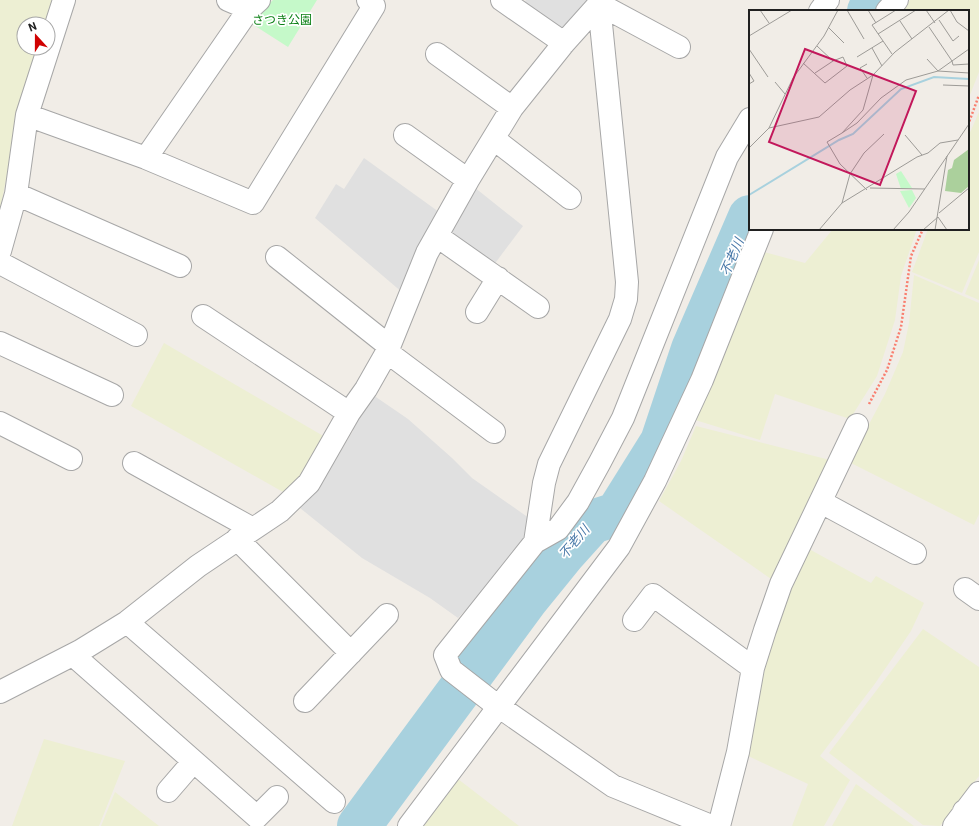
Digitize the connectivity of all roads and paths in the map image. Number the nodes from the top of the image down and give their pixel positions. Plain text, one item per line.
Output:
1 (64, 0) edge
2 (228, 0) edge
3 (368, 0) edge
4 (502, 0) edge
5 (828, 0) edge
6 (898, 0) edge
7 (600, 2) edge
8 (254, 4) edge
9 (821, 10) edge
10 (888, 10) edge
11 (564, 42) junction
12 (679, 47) dead end
13 (436, 54) dead end
14 (979, 95) edge
15 (512, 108) junction
16 (28, 115) junction
17 (749, 121) edge
18 (969, 121) edge
19 (405, 135) dead end
20 (494, 139) junction
21 (146, 158) junction
22 (468, 180) junction
23 (16, 194) junction
24 (570, 198) dead end
25 (762, 230) edge
26 (923, 230) edge
27 (437, 236) junction
28 (0, 251) edge
29 (278, 257) dead end
30 (0, 264) edge
31 (180, 266) dead end
32 (498, 278) junction
33 (538, 307) dead end
34 (477, 312) dead end
35 (203, 316) dead end
36 (136, 335) dead end
37 (0, 343) edge
38 (388, 349) junction
39 (112, 395) dead end
40 (349, 413) junction
41 (0, 423) edge
42 (857, 425) joint
43 (494, 432) dead end
44 (71, 459) dead end
45 (134, 463) dead end
46 (821, 502) junction
47 (245, 534) junction
48 (535, 542) junction
49 (915, 553) dead end
50 (387, 615) dead end
51 (634, 620) dead end
52 (127, 622) junction
53 (351, 653) junction
54 (73, 655) junction
55 (753, 668) junction
56 (0, 692) edge
57 (306, 700) dead end
58 (495, 704) junction
59 (194, 762) junction
60 (168, 791) dead end
61 (979, 792) edge
62 (277, 797) dead end
63 (334, 802) dead end
64 (966, 820) edge
65 (409, 826) edge
66 (711, 826) edge
67 (719, 826) edge

1 - 16 street
2 - 8 street
3 - 21 street
4 - 11 street
5 - 9 street
6 - 10 street
7 - 11 street
7 - 12 street
7 - 48 street
8 - 21 street
11 - 15 street
13 - 15 street
14 - 18 path
15 - 20 street
16 - 21 street
16 - 23 street
17 - 48 street
19 - 22 street
20 - 22 street
20 - 24 street
22 - 27 street
23 - 28 street
23 - 31 street
25 - 58 street
26 - 42 path
27 - 32 street
27 - 38 street
29 - 38 street
30 - 36 street
32 - 33 street
32 - 34 street
35 - 40 street
37 - 39 street
38 - 40 street
38 - 43 street
40 - 47 street
41 - 44 street
42 - 46 street
45 - 47 street
46 - 49 street
46 - 55 street
47 - 52 street
47 - 53 street
48 - 58 street
50 - 53 street
51 - 55 street
52 - 54 street
52 - 63 street
53 - 57 street
54 - 56 street
54 - 59 street
55 - 67 street
58 - 65 street
58 - 66 street
59 - 60 street
59 - 62 street
61 - 64 street

